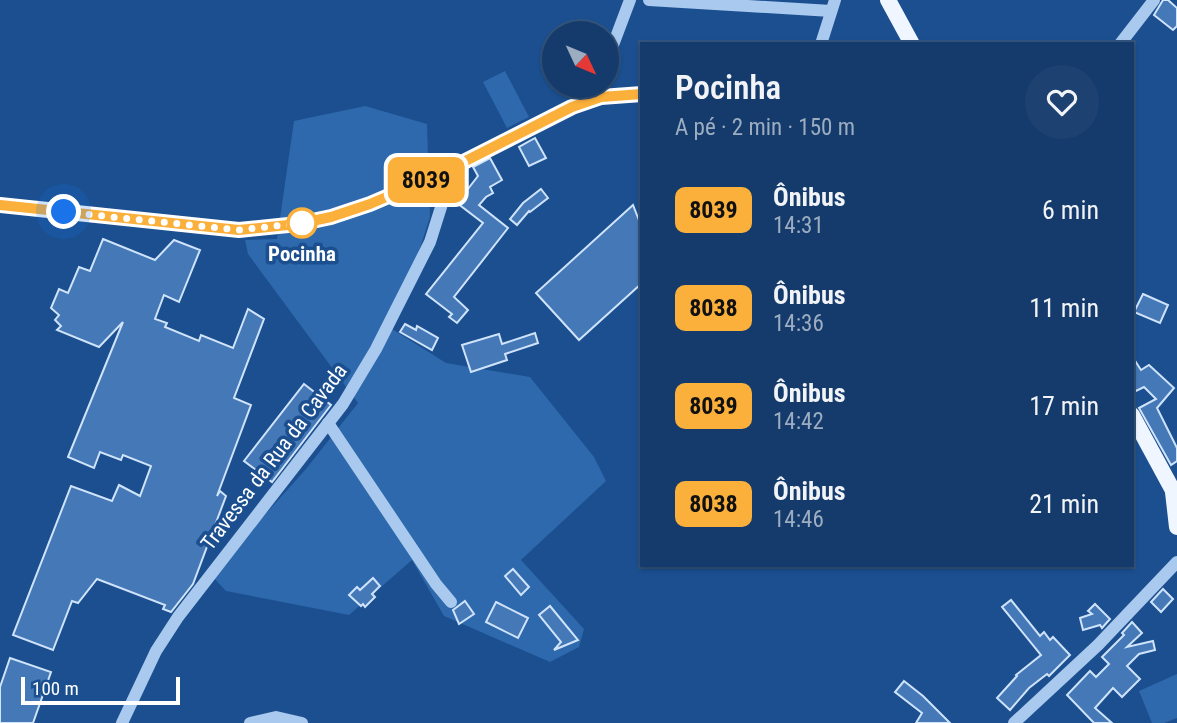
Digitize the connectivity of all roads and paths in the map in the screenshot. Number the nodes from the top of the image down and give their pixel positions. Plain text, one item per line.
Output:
1 (630, 0) edge
2 (649, 0) edge
3 (888, 0) edge
4 (1154, 0) edge
5 (833, 5) edge
6 (620, 27) edge
7 (822, 42) edge
8 (911, 42) edge
9 (1122, 42) edge
10 (620, 93) edge
11 (640, 94) edge
12 (589, 98) edge
13 (454, 166) junction
14 (0, 205) edge
15 (1134, 419) edge
16 (328, 423) junction
17 (1175, 495) edge
18 (1177, 519) edge
19 (1177, 562) edge
20 (451, 601) dead end
21 (121, 723) edge
22 (250, 723) edge
23 (302, 723) edge
24 (1014, 723) edge

1 - 6 street
2 - 5 street
3 - 8 main road
4 - 9 street
5 - 7 street
10 - 11 street
12 - 13 street
13 - 14 street
13 - 16 street, Travessa da Rua da Cavada
15 - 17 main road
16 - 20 street
16 - 21 street, Travessa da Rua da Cavada
17 - 18 main road
19 - 24 street
22 - 23 street

